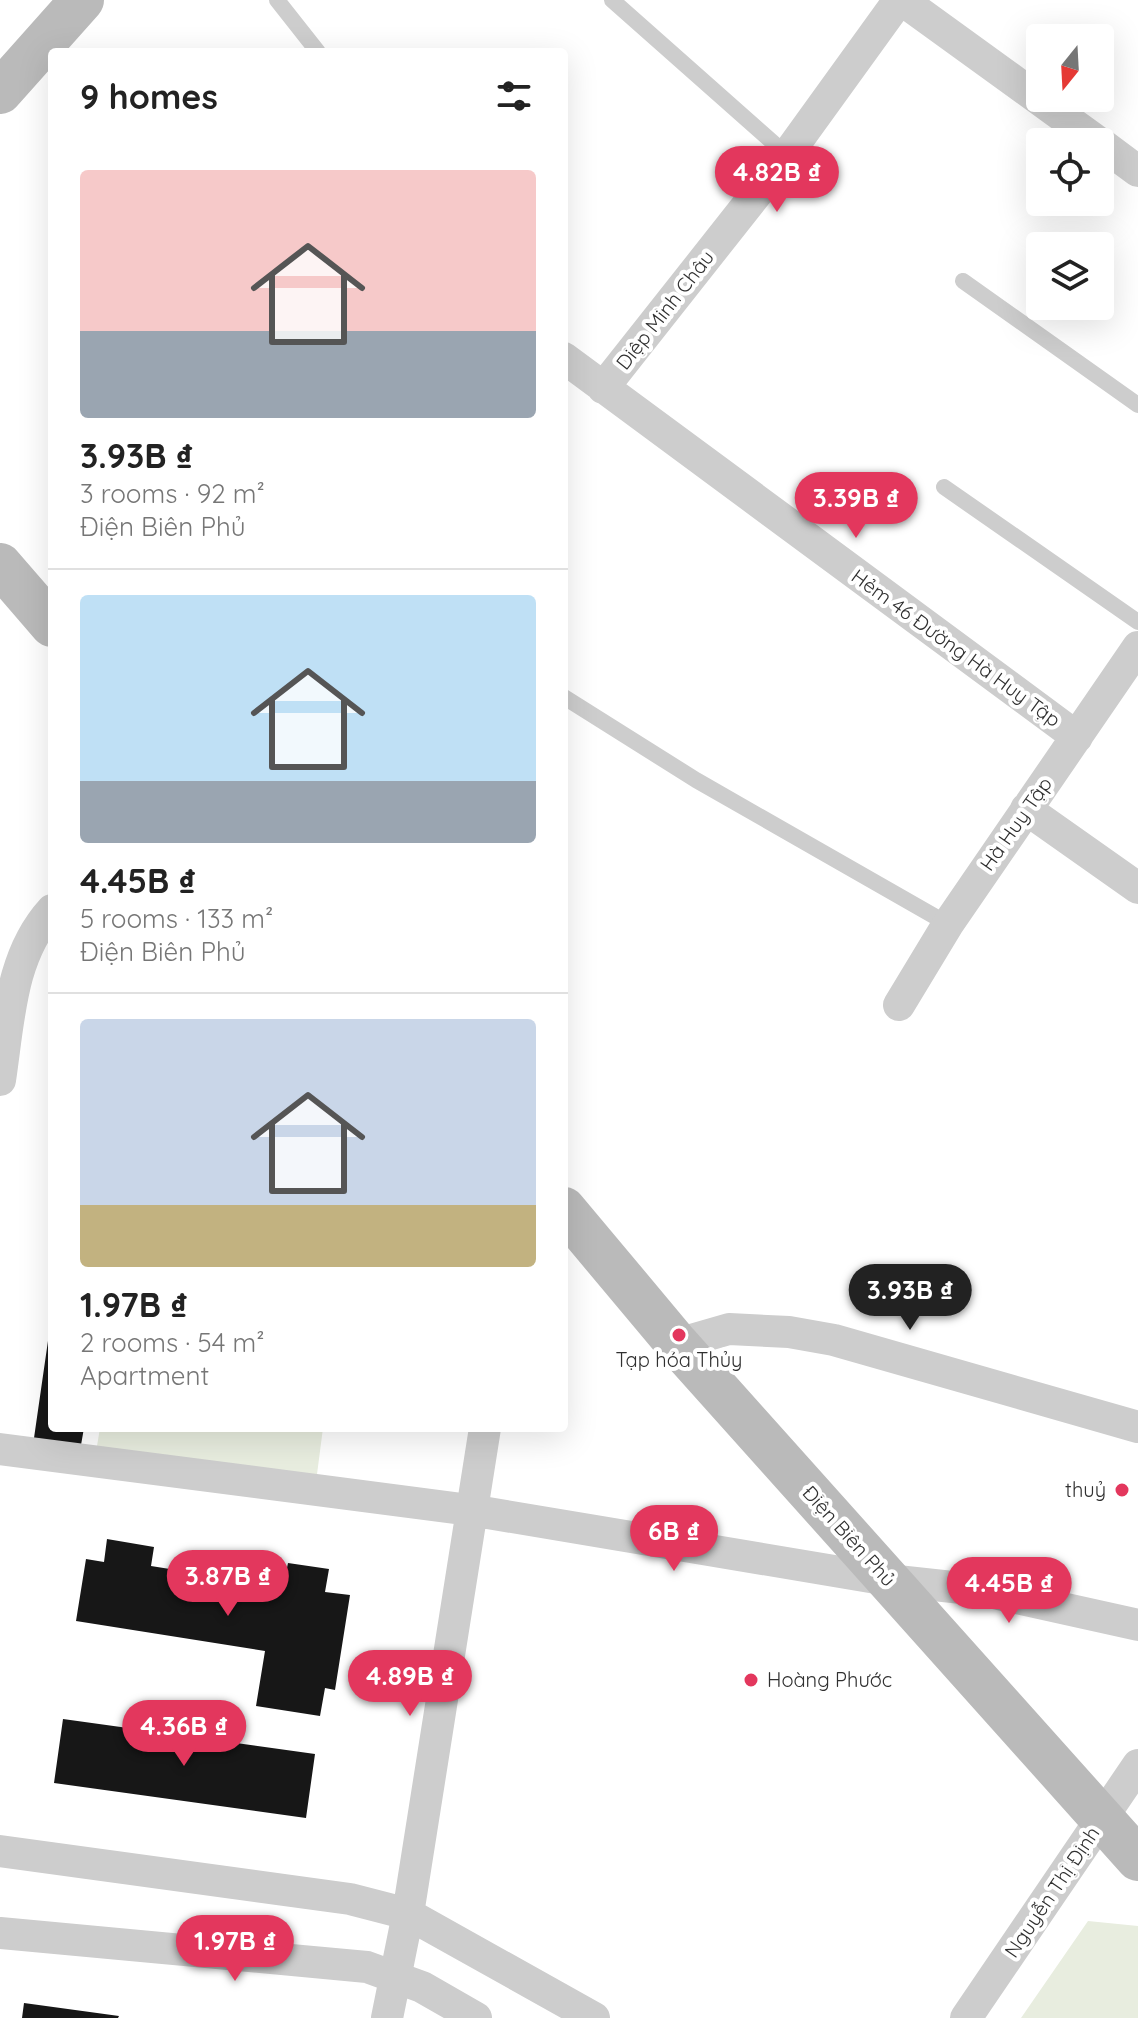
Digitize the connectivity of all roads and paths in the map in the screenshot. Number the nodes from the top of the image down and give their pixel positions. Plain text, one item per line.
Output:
1 (82, 0) edge
2 (277, 0) edge
3 (612, 0) edge
4 (901, 0) edge
5 (315, 48) edge
6 (7, 73) edge
7 (1078, 128) edge
8 (1114, 154) edge
9 (787, 155) junction
10 (1138, 171) edge
11 (963, 281) dead end
12 (568, 361) edge
13 (603, 388) junction
14 (1138, 405) edge
15 (944, 487) dead end
16 (0, 565) edge
17 (48, 620) edge
18 (1138, 622) edge
19 (1138, 647) edge
20 (568, 700) edge
21 (1077, 737) junction
22 (1026, 809) junction
23 (1138, 888) edge
24 (48, 915) edge
25 (948, 924) junction
26 (899, 1005) dead end
27 (1, 1063) edge
28 (568, 1216) edge
29 (677, 1344) junction
30 (1138, 1427) edge
31 (484, 1432) edge
32 (0, 1449) edge
33 (470, 1510) junction
34 (888, 1580) junction
35 (1138, 1625) edge
36 (1138, 1765) edge
37 (1102, 1818) junction
38 (0, 1851) edge
39 (1138, 1859) edge
40 (408, 1914) junction
41 (0, 1933) edge
42 (395, 1975) junction
43 (387, 2018) edge
44 (476, 2018) edge
45 (594, 2018) edge
46 (966, 2018) edge

1 - 6 street
2 - 5 lane
3 - 9 lane
4 - 7 street
4 - 9 street, Diệp Minh Châu
8 - 10 street
9 - 13 street, Diệp Minh Châu
11 - 14 lane
12 - 13 street, Hẻm 46 Đường Hà Huy Tập
13 - 21 street, Hẻm 46 Đường Hà Huy Tập
15 - 18 lane
16 - 17 street
19 - 21 street, Hà Huy Tập
20 - 25 lane
21 - 22 street, Hà Huy Tập
22 - 23 street
22 - 25 street, Hà Huy Tập
24 - 27 street
25 - 26 street, Hà Huy Tập
28 - 29 street, Điện Biên Phủ
29 - 30 street
29 - 34 street, Điện Biên Phủ
31 - 33 street
32 - 33 street
33 - 34 street
33 - 40 street
34 - 35 street
34 - 37 street, Điện Biên Phủ
36 - 37 street, Nguyễn Thị Định
37 - 39 street, Điện Biên Phủ
37 - 46 street, Nguyễn Thị Định
38 - 40 street
40 - 42 street
40 - 45 street
41 - 42 street
42 - 43 street
42 - 44 street

